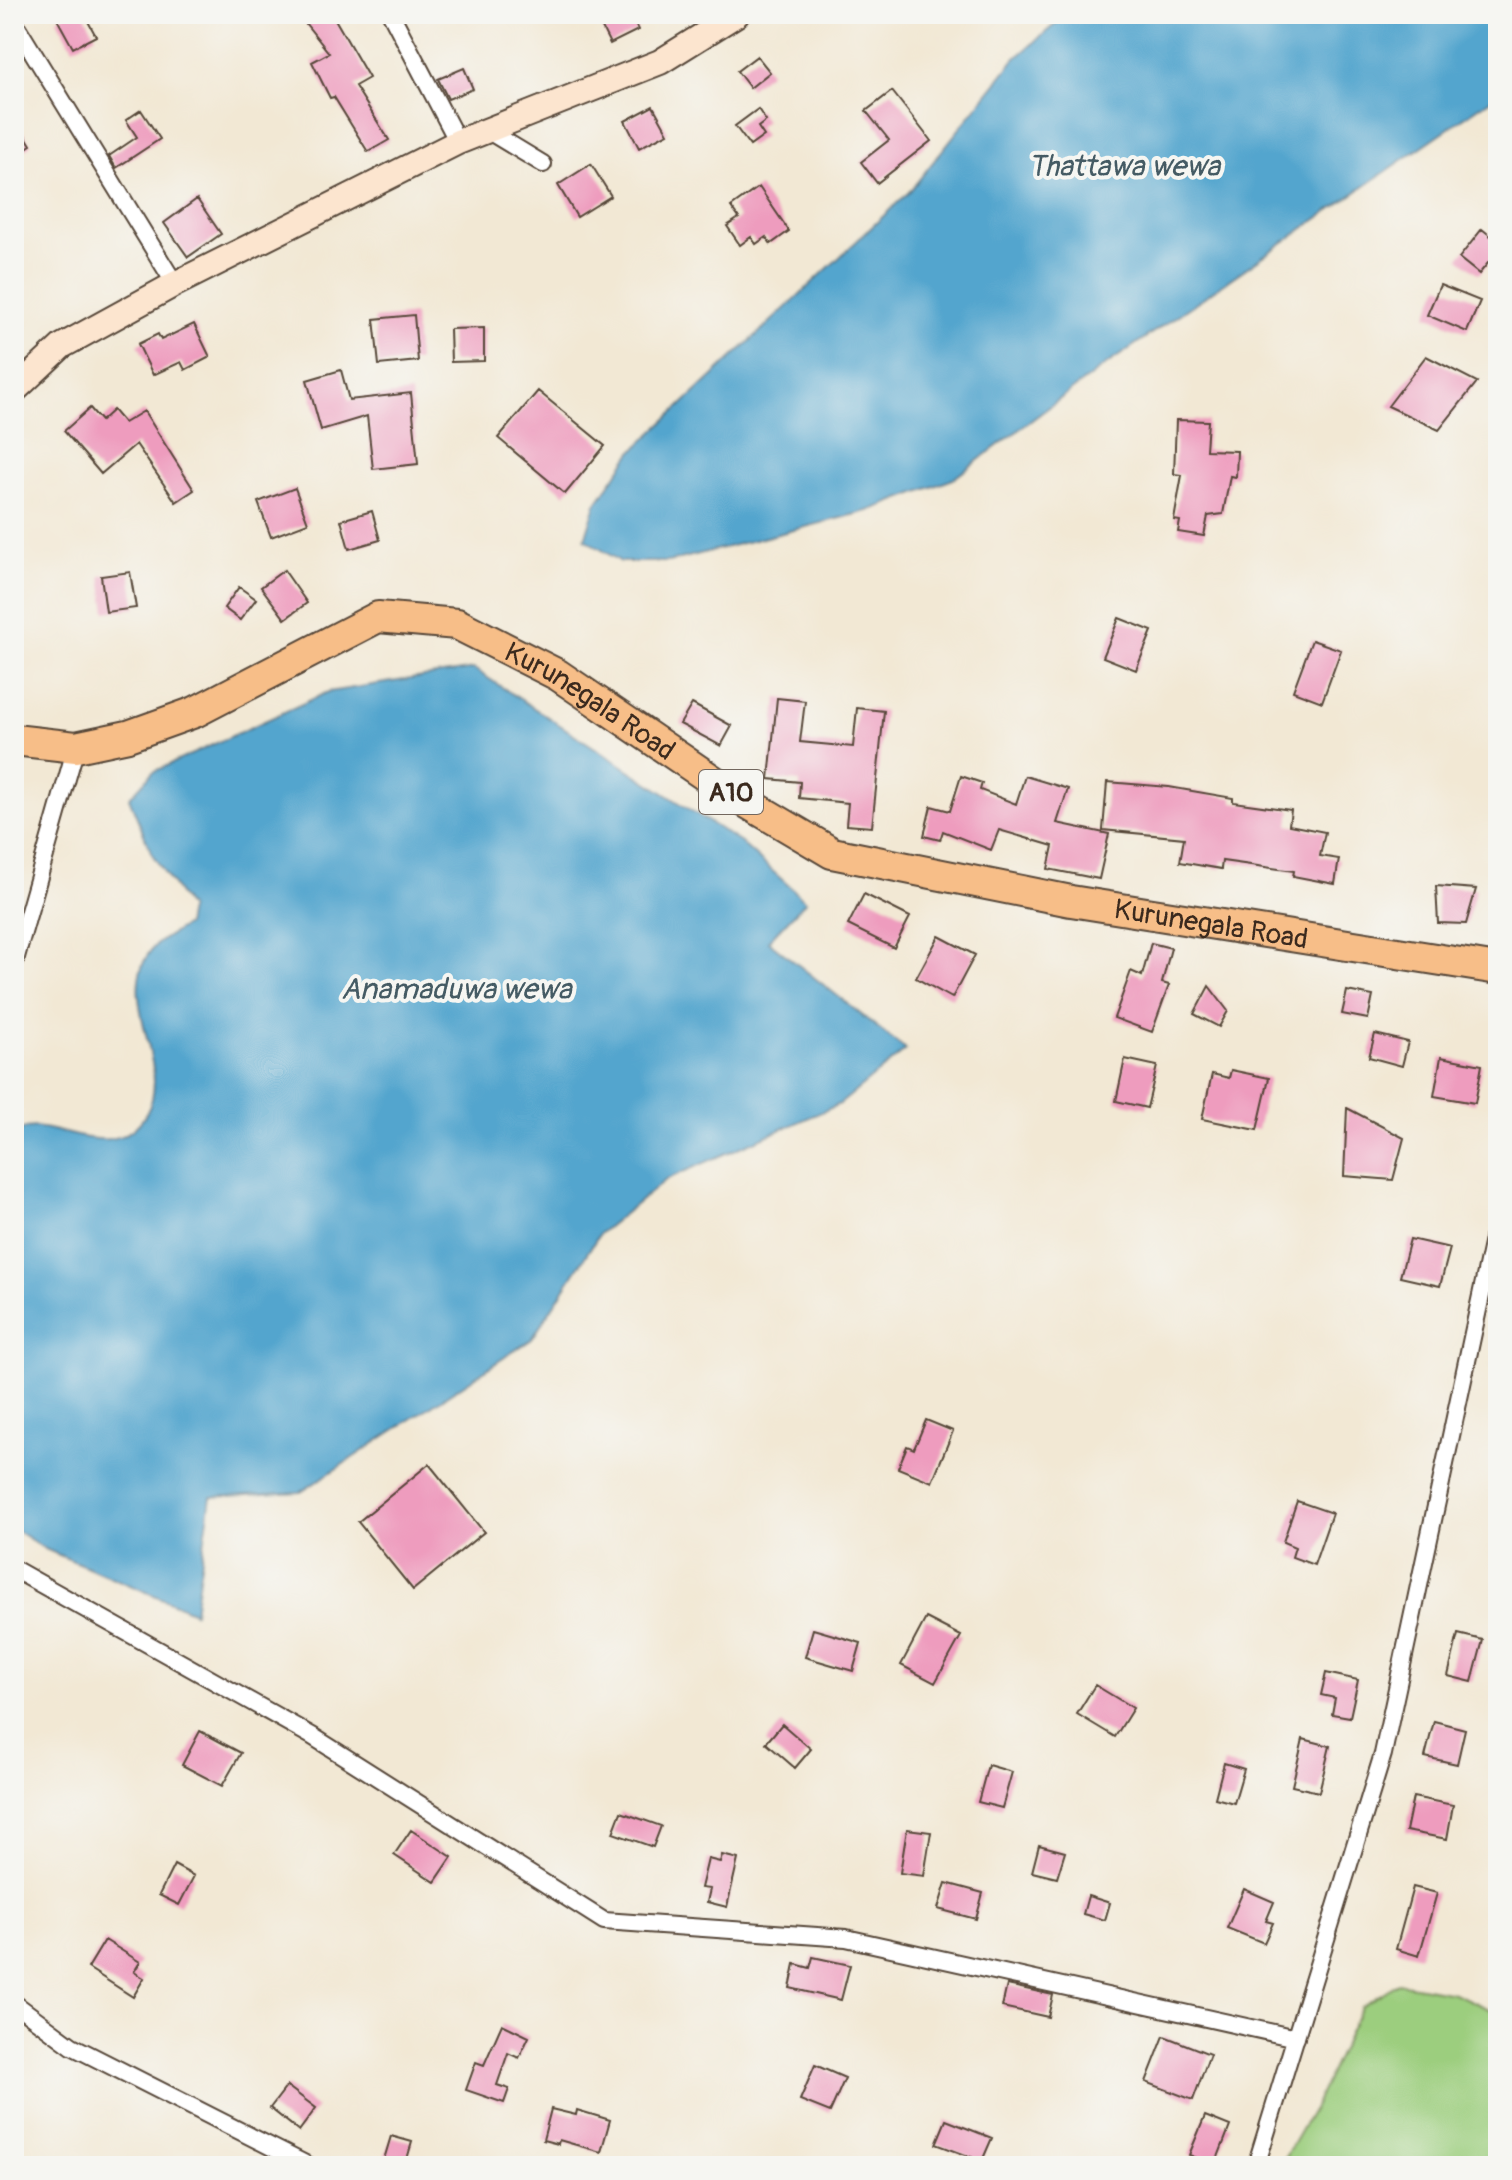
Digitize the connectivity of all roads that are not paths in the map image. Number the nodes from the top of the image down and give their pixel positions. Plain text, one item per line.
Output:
1 (391, 14) edge
2 (737, 14) edge
3 (14, 22) edge
4 (490, 132) junction
5 (458, 142) junction
6 (543, 164) dead end
7 (175, 284) junction
8 (14, 391) edge
9 (14, 740) edge
10 (76, 747) junction
11 (14, 964) edge
12 (1498, 969) edge
13 (1498, 1216) edge
14 (14, 1569) edge
15 (14, 2003) edge
16 (1296, 2038) junction
17 (309, 2166) edge
18 (1256, 2166) edge

1 - 5 street
2 - 4 street
3 - 7 street
4 - 5 street
4 - 6 street
5 - 7 street
7 - 8 street
9 - 10 highway, Kurunegala Road / A10
10 - 11 street
10 - 12 highway, Kurunegala Road / A10
13 - 16 street
14 - 16 street
15 - 17 street
16 - 18 street

